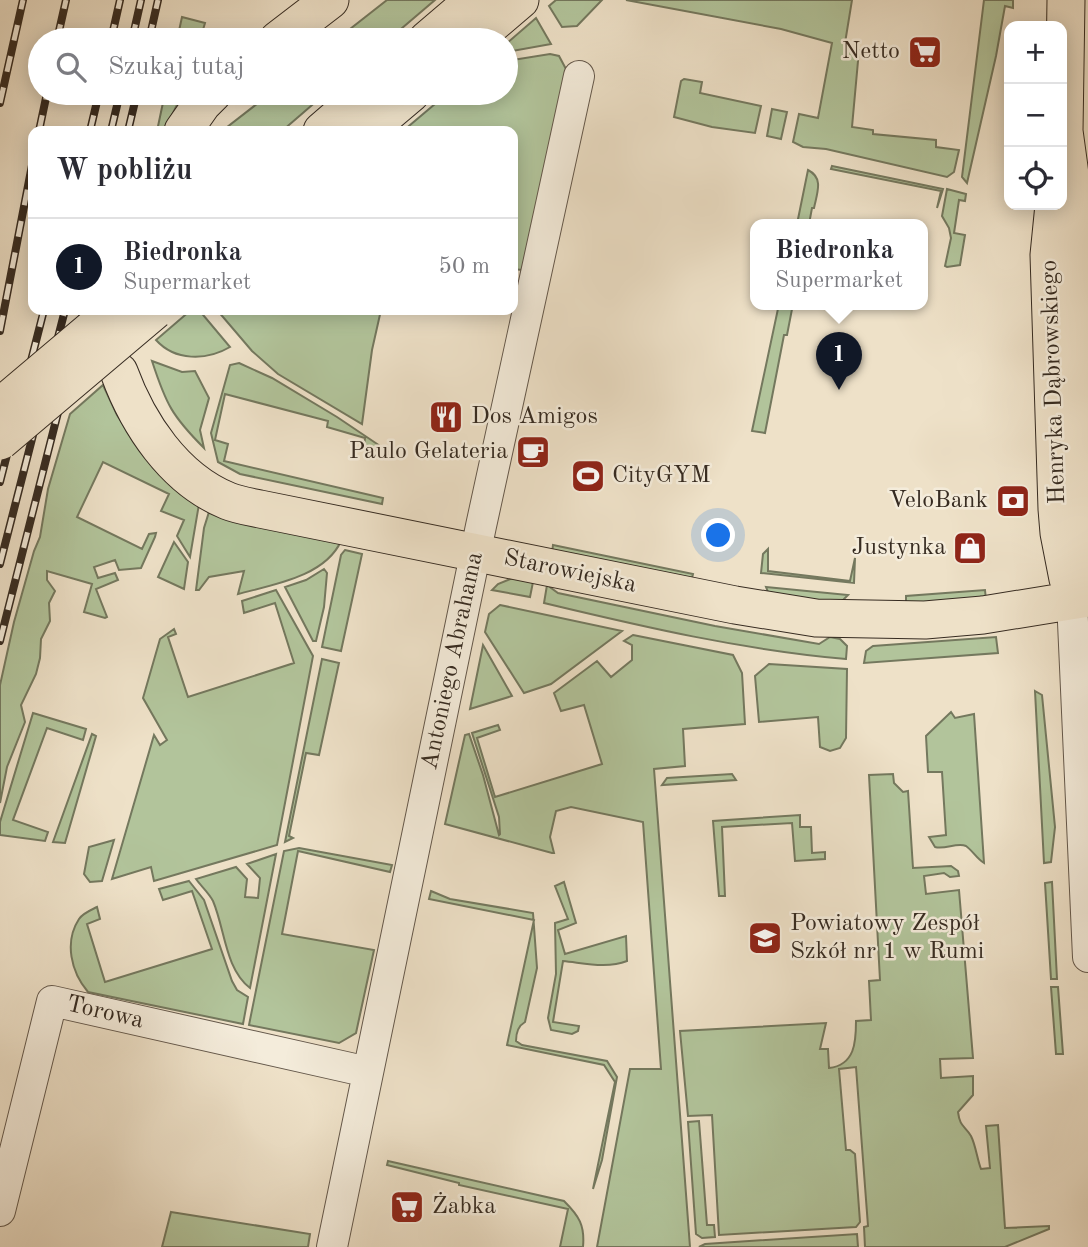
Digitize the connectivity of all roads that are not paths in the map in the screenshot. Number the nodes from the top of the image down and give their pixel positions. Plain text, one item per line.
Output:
1 (330, 0) edge
2 (474, 0) edge
3 (520, 0) edge
4 (1066, 0) edge
5 (294, 28) edge
6 (441, 28) edge
7 (487, 28) edge
8 (579, 76) dead end
9 (1064, 84) edge
10 (201, 105) edge
11 (352, 105) edge
12 (397, 105) edge
13 (187, 126) edge
14 (328, 126) edge
15 (372, 126) edge
16 (1064, 147) edge
17 (1054, 210) edge
18 (109, 315) edge
19 (149, 315) edge
20 (119, 372) dead end
21 (0, 407) edge
22 (0, 442) edge
23 (476, 552) junction
24 (1080, 599) edge
25 (1088, 957) edge
26 (368, 1072) junction
27 (0, 1211) edge
28 (332, 1247) edge

1 - 5 main road
2 - 6 main road
3 - 7 main road
4 - 9 main road, Henryka Dąbrowskiego
8 - 23 street, Antoniego Abrahama
10 - 13 main road
11 - 14 main road
12 - 15 main road
16 - 24 main road, Henryka Dąbrowskiego
17 - 24 main road, Henryka Dąbrowskiego
18 - 21 main road, bridge
19 - 22 main road, bridge
20 - 23 main road, Starowiejska
23 - 24 main road, Starowiejska
23 - 26 street, Antoniego Abrahama
24 - 25 street, Henryka Dąbrowskiego
26 - 27 street, Torowa
26 - 28 street, Antoniego Abrahama

